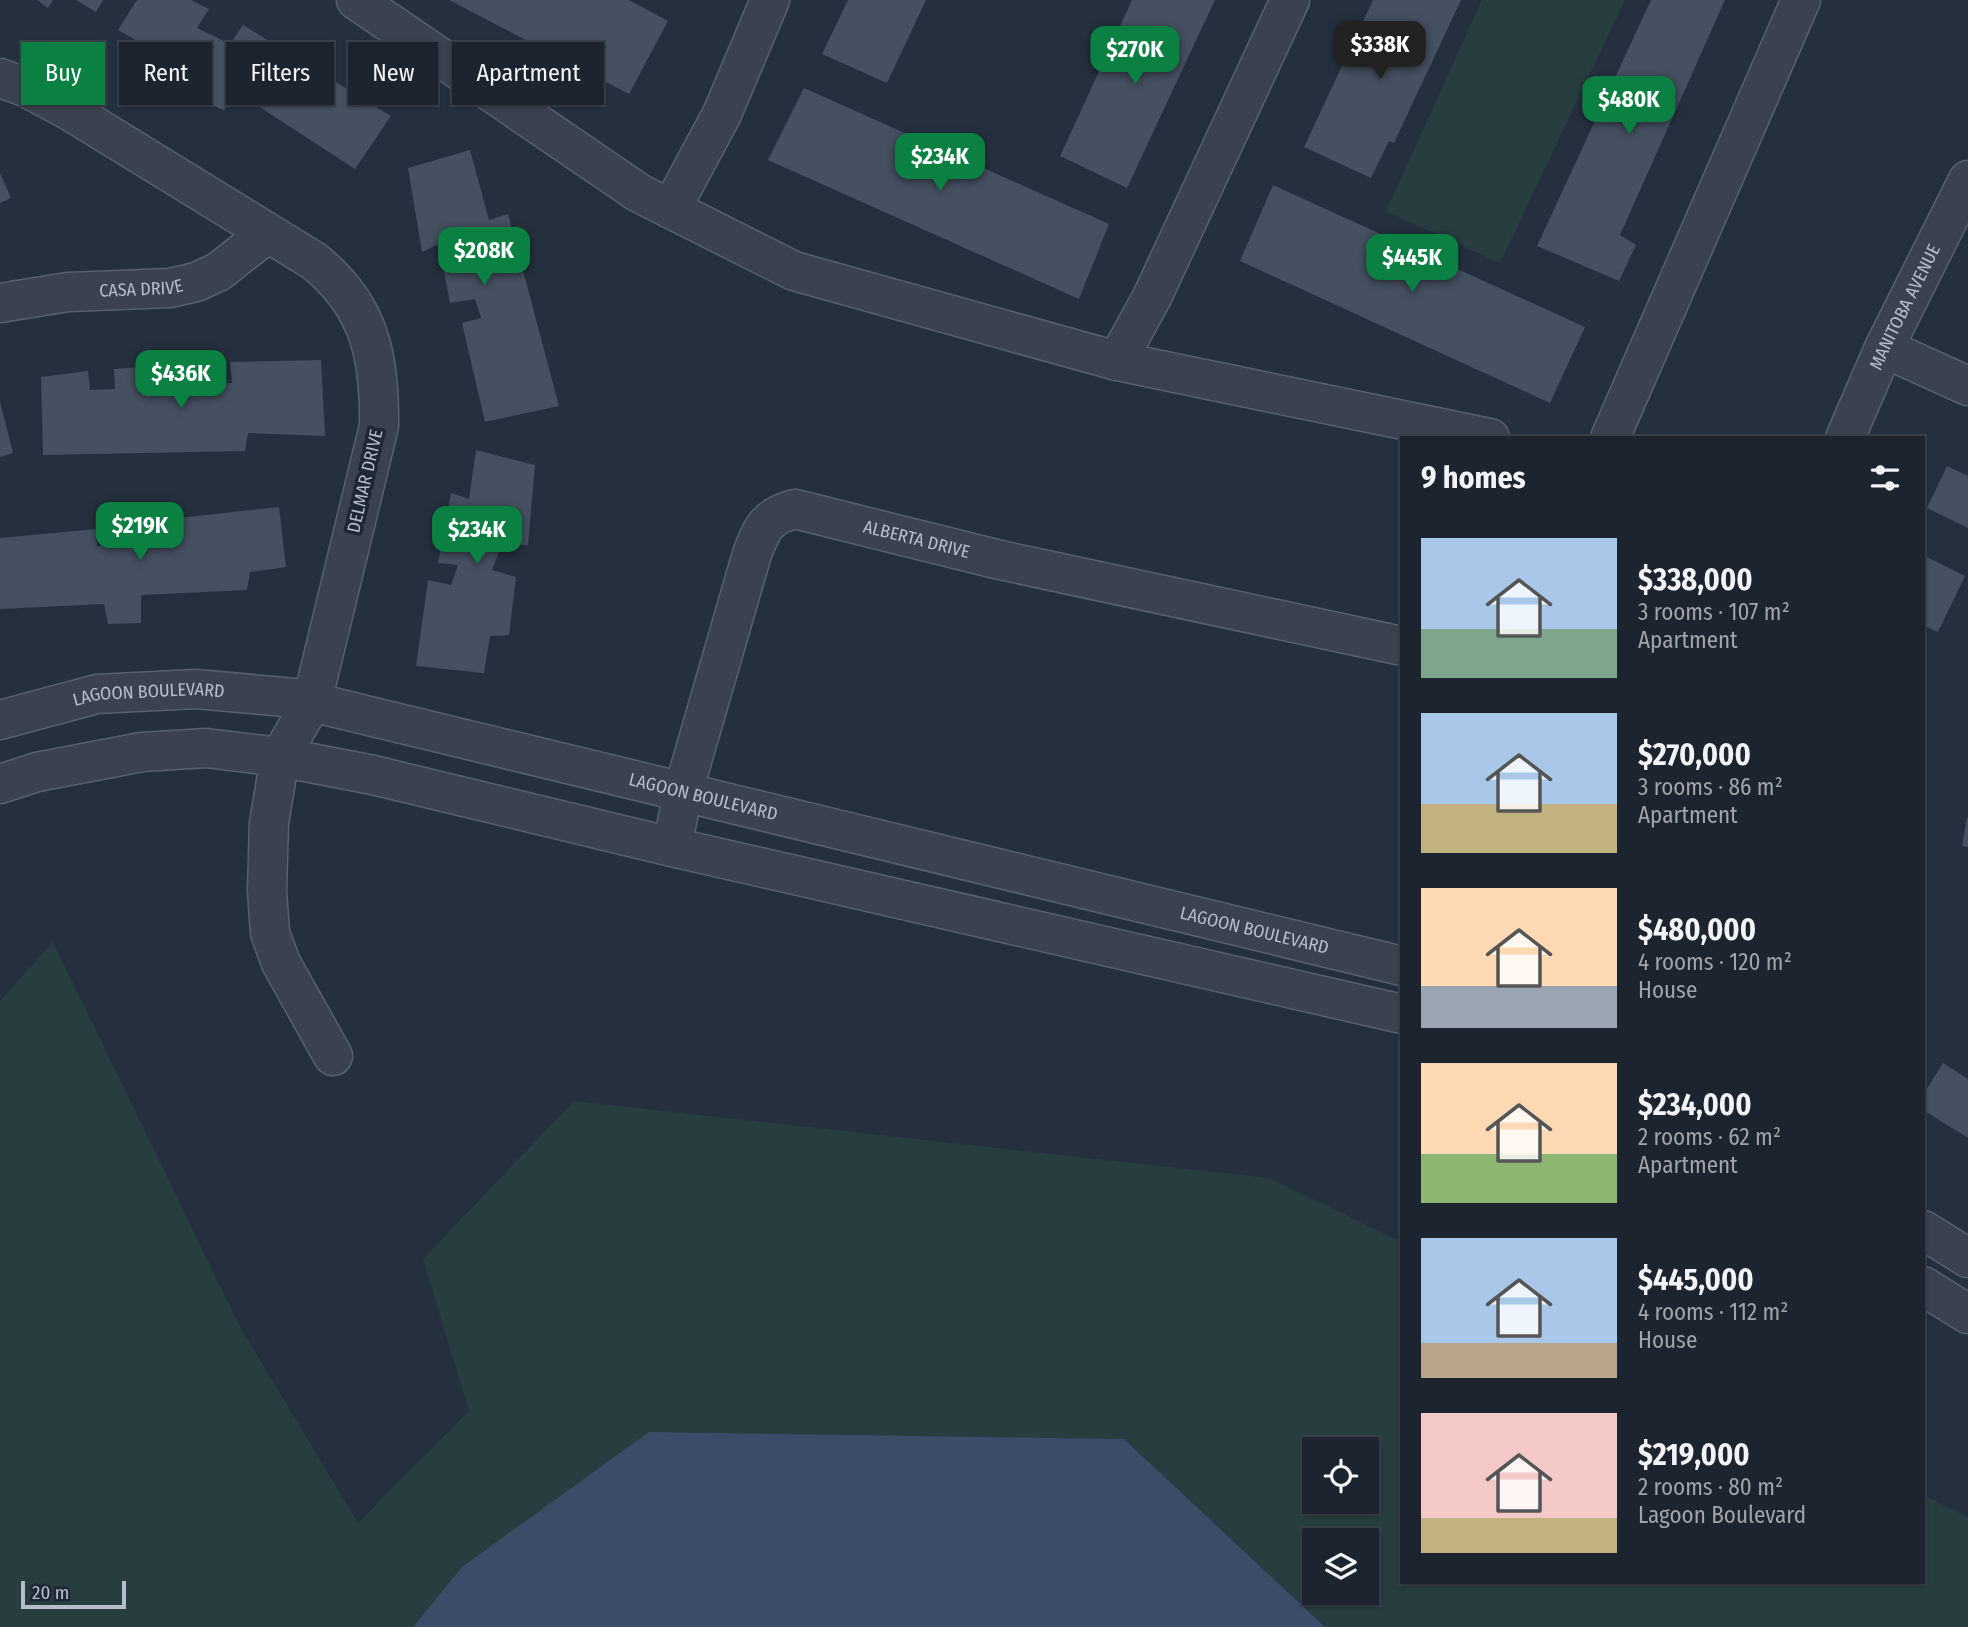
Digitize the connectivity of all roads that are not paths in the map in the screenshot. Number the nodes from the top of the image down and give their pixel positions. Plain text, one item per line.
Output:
1 (355, 0) edge
2 (770, 0) edge
3 (1290, 0) edge
4 (1801, 0) edge
5 (0, 78) edge
6 (1968, 180) edge
7 (671, 209) junction
8 (268, 233) junction
9 (0, 303) edge
10 (1884, 348) junction
11 (1117, 361) junction
12 (1968, 386) edge
13 (1480, 436) edge
14 (1611, 436) edge
15 (1846, 436) edge
16 (1400, 646) edge
17 (312, 702) junction
18 (0, 720) edge
19 (281, 757) junction
20 (0, 784) edge
21 (683, 792) junction
22 (672, 847) junction
23 (1400, 966) edge
24 (1400, 1014) edge
25 (333, 1056) dead end
26 (1925, 1231) edge
27 (1968, 1258) edge
28 (1925, 1287) edge
29 (1968, 1314) edge

1 - 7 street
2 - 7 street
3 - 11 street
4 - 14 street
5 - 8 street, DELMAR DRIVE
6 - 10 street, MANITOBA AVENUE
7 - 11 street
8 - 9 street, CASA DRIVE
8 - 17 street, DELMAR DRIVE
10 - 12 street
10 - 15 street, MANITOBA AVENUE
11 - 13 street
16 - 21 street, ALBERTA DRIVE
17 - 18 street, LAGOON BOULEVARD
17 - 19 street, DELMAR DRIVE
17 - 21 street, LAGOON BOULEVARD
19 - 20 street
19 - 22 street
19 - 25 street, DELMAR DRIVE
21 - 22 street, ALBERTA DRIVE
21 - 23 street, LAGOON BOULEVARD
22 - 24 street
26 - 27 street
28 - 29 street

